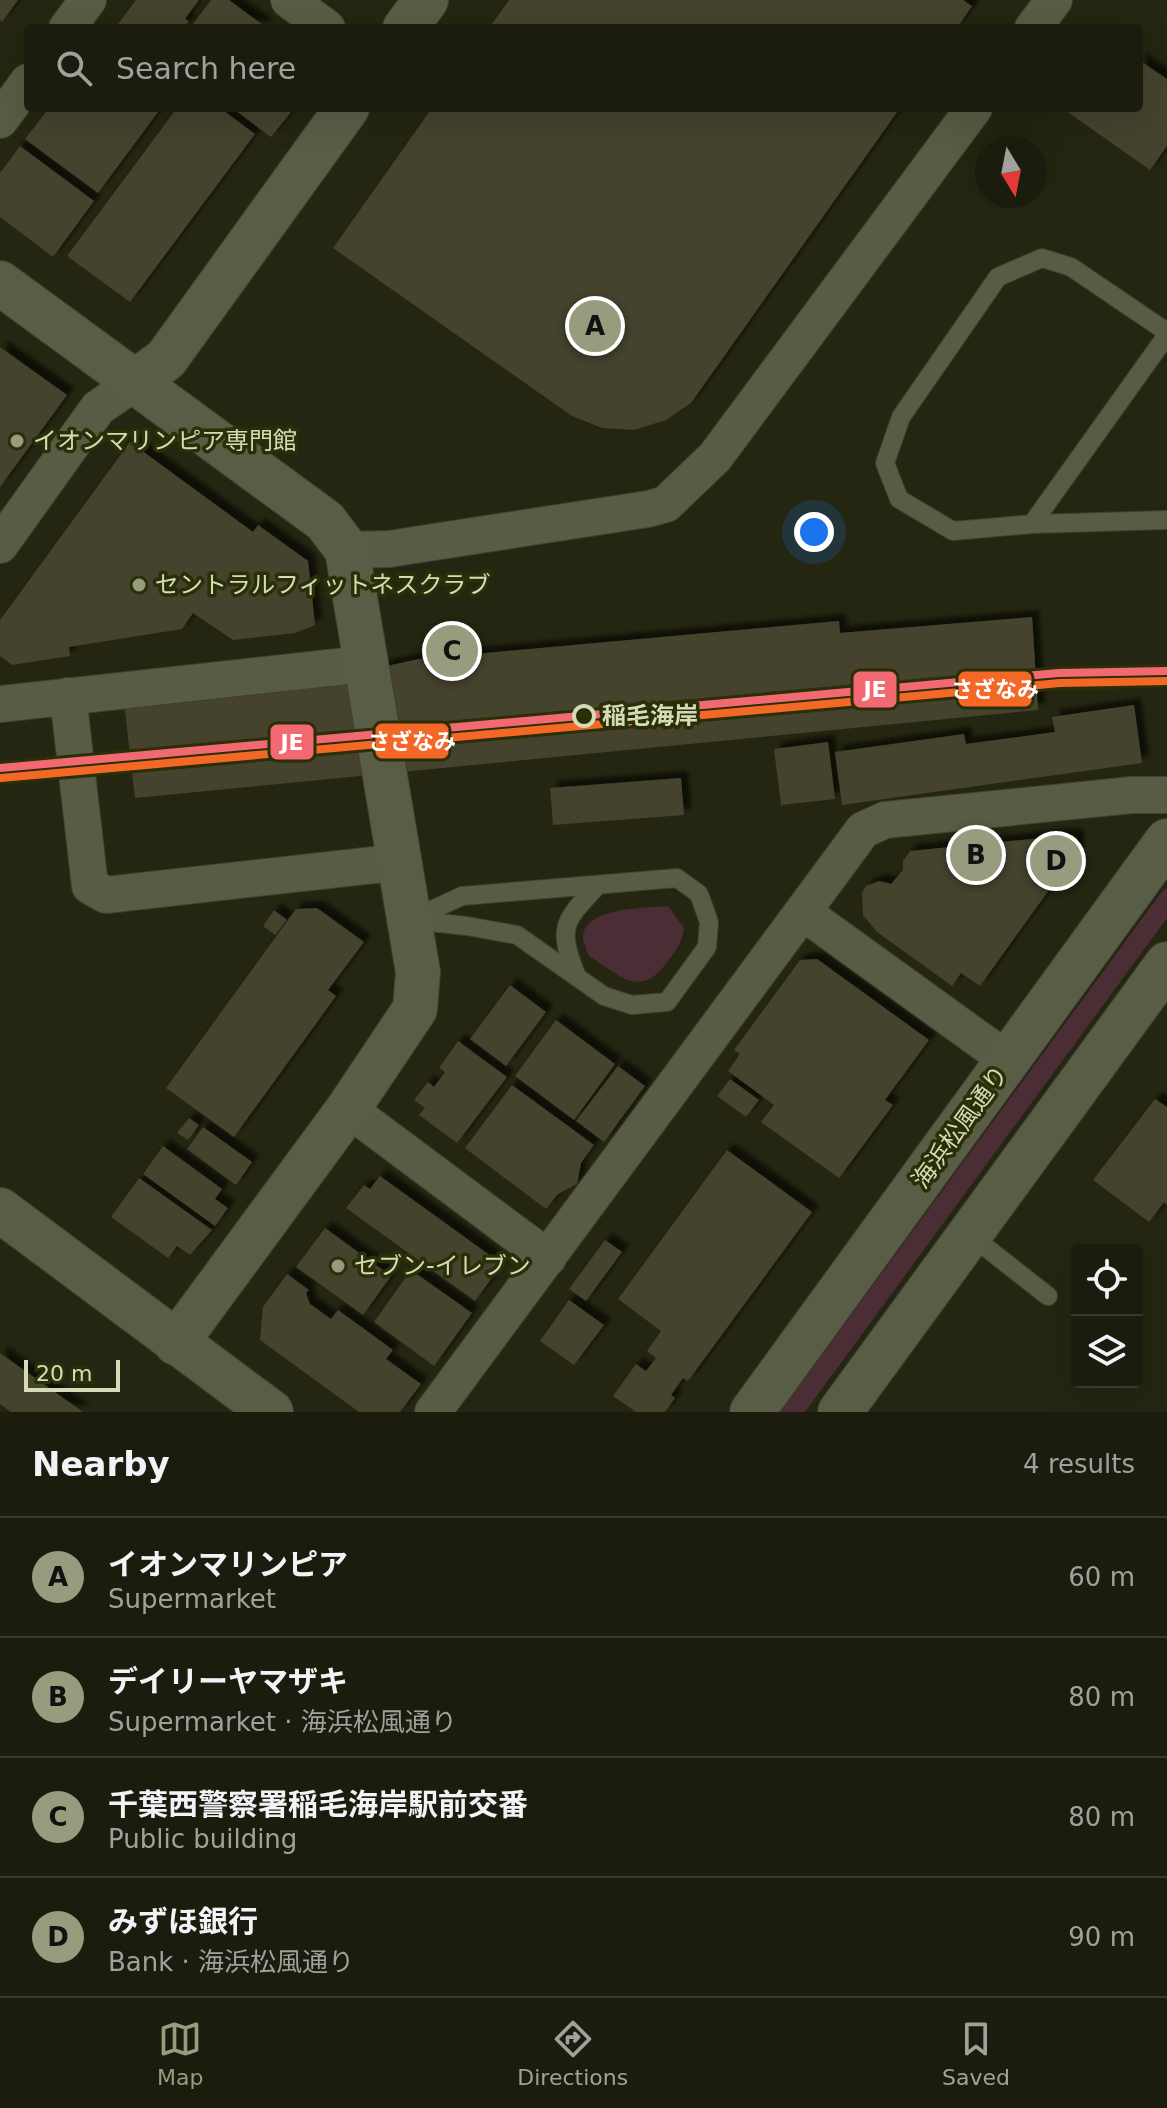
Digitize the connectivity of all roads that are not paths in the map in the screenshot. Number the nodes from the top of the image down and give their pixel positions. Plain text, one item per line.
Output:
1 (88, 0) edge
2 (289, 0) edge
3 (426, 0) edge
4 (1054, 0) edge
5 (70, 24) edge
6 (322, 24) edge
7 (408, 24) edge
8 (1036, 24) edge
9 (24, 87) edge
10 (344, 112) edge
11 (971, 112) edge
12 (0, 120) edge
13 (0, 283) edge
14 (1167, 333) edge
15 (134, 383) junction
16 (1167, 520) edge
17 (1032, 524) junction
18 (0, 545) edge
19 (347, 550) junction
20 (365, 664) junction
21 (68, 696) junction
22 (0, 704) edge
23 (1167, 795) edge
24 (1167, 841) edge
25 (401, 862) junction
26 (598, 885) junction
27 (804, 913) junction
28 (410, 920) junction
29 (1167, 964) edge
30 (577, 977) junction
31 (1009, 1061) junction
32 (348, 1109) junction
33 (0, 1210) edge
34 (970, 1235) junction
35 (548, 1258) junction
36 (1048, 1296) dead end
37 (176, 1343) junction
38 (271, 1412) edge
39 (433, 1412) edge
40 (752, 1412) edge
41 (840, 1412) edge

1 - 5 street
2 - 6 street
3 - 7 street
4 - 8 street
9 - 12 street
10 - 15 street
11 - 19 street
13 - 15 street
14 - 17 lane
14 - 17 lane
15 - 18 street
15 - 19 street
16 - 17 lane
19 - 20 street
20 - 21 street
20 - 25 street
21 - 22 street
21 - 25 street
23 - 27 street
24 - 31 street, 海浜松風通り
25 - 28 street
26 - 28 lane
26 - 30 lane
26 - 30 lane
27 - 31 street
27 - 35 street
28 - 30 lane
28 - 32 street
29 - 34 street
31 - 40 street, 海浜松風通り
32 - 35 street
32 - 37 street
33 - 37 street
34 - 36 lane
34 - 41 street
35 - 39 street
37 - 38 street

